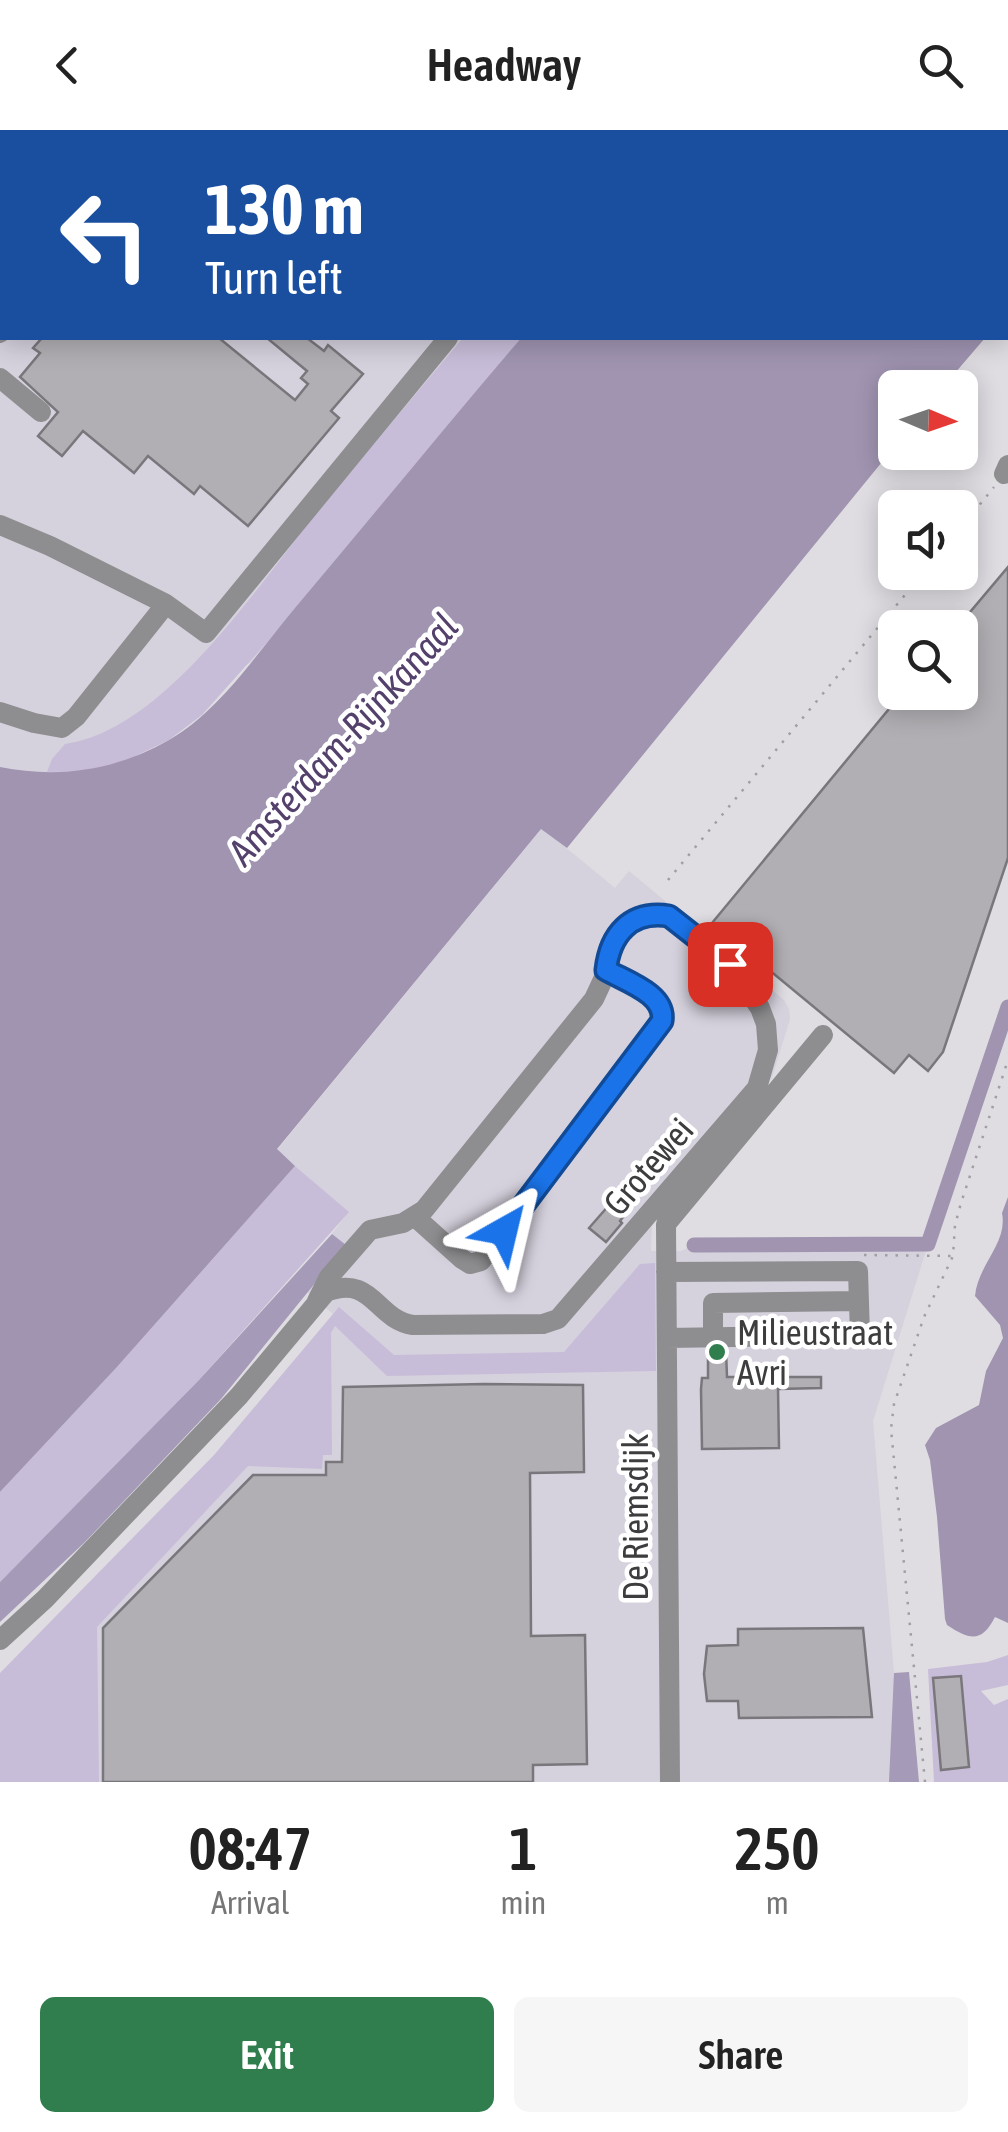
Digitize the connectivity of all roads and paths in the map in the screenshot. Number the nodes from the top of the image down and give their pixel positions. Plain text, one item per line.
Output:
1 (446, 340) edge
2 (0, 378) edge
3 (41, 412) dead end
4 (1006, 470) edge
5 (978, 506) edge
6 (0, 525) edge
7 (909, 590) edge
8 (166, 604) junction
9 (0, 712) edge
10 (668, 880) dead end
11 (606, 970) junction
12 (823, 1035) dead end
13 (1008, 1060) edge
14 (414, 1216) junction
15 (351, 1250) junction
16 (666, 1262) junction
17 (362, 1291) junction
18 (317, 1301) junction
19 (858, 1301) junction
20 (713, 1337) junction
21 (666, 1338) junction
22 (0, 1640) edge
23 (670, 1782) edge
24 (926, 1782) edge

1 - 8 street
2 - 3 street
4 - 5 path
6 - 8 street
7 - 10 path
8 - 9 street
11 - 14 street
11 - 14 street
11 - 17 street, Grotewei
12 - 16 street, De Riemsdijk
13 - 24 path
14 - 15 street
15 - 17 street
15 - 18 street
16 - 19 street
16 - 21 street, De Riemsdijk
17 - 18 street
18 - 22 street
19 - 20 street
19 - 20 street
20 - 21 street
21 - 23 street, De Riemsdijk

